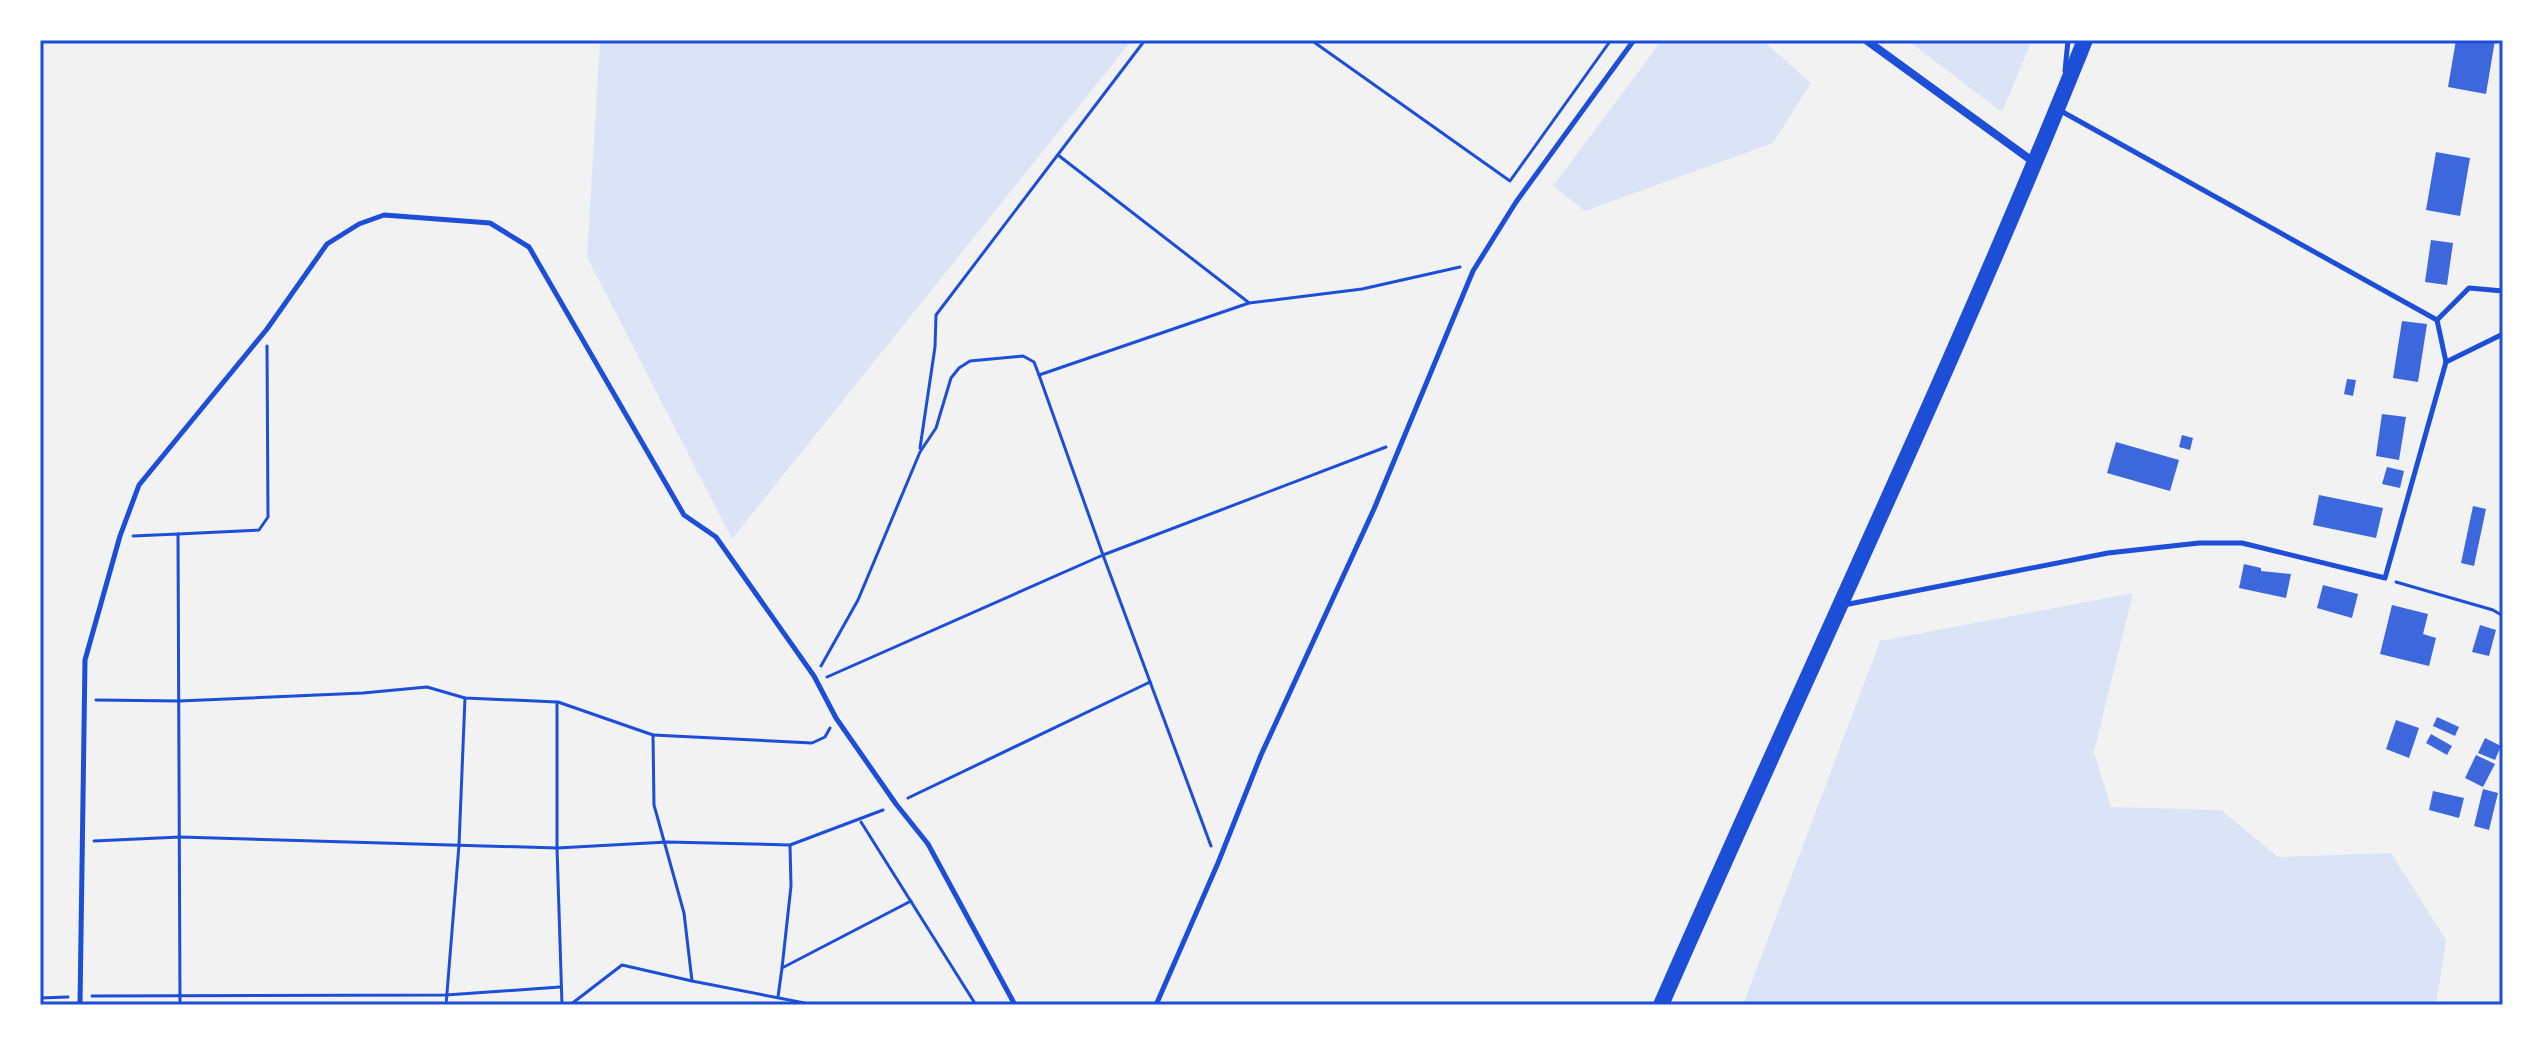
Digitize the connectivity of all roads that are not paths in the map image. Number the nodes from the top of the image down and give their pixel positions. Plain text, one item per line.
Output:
1 (1634, 40) edge
2 (1866, 40) edge
3 (2068, 40) edge
4 (2085, 40) edge
5 (2061, 102) junction
6 (2035, 163) junction
7 (2503, 291) edge
8 (2437, 320) junction
9 (2503, 334) edge
10 (2446, 362) junction
11 (1842, 605) junction
12 (1662, 1004) edge
13 (80, 1005) edge
14 (1015, 1005) edge
15 (1156, 1005) edge

1 - 15 lane
2 - 6 street
3 - 5 lane
4 - 5 main road
5 - 6 main road
5 - 8 lane
6 - 11 main road
7 - 8 lane
8 - 10 lane
9 - 10 lane
10 - 11 lane
11 - 12 main road
13 - 14 lane

